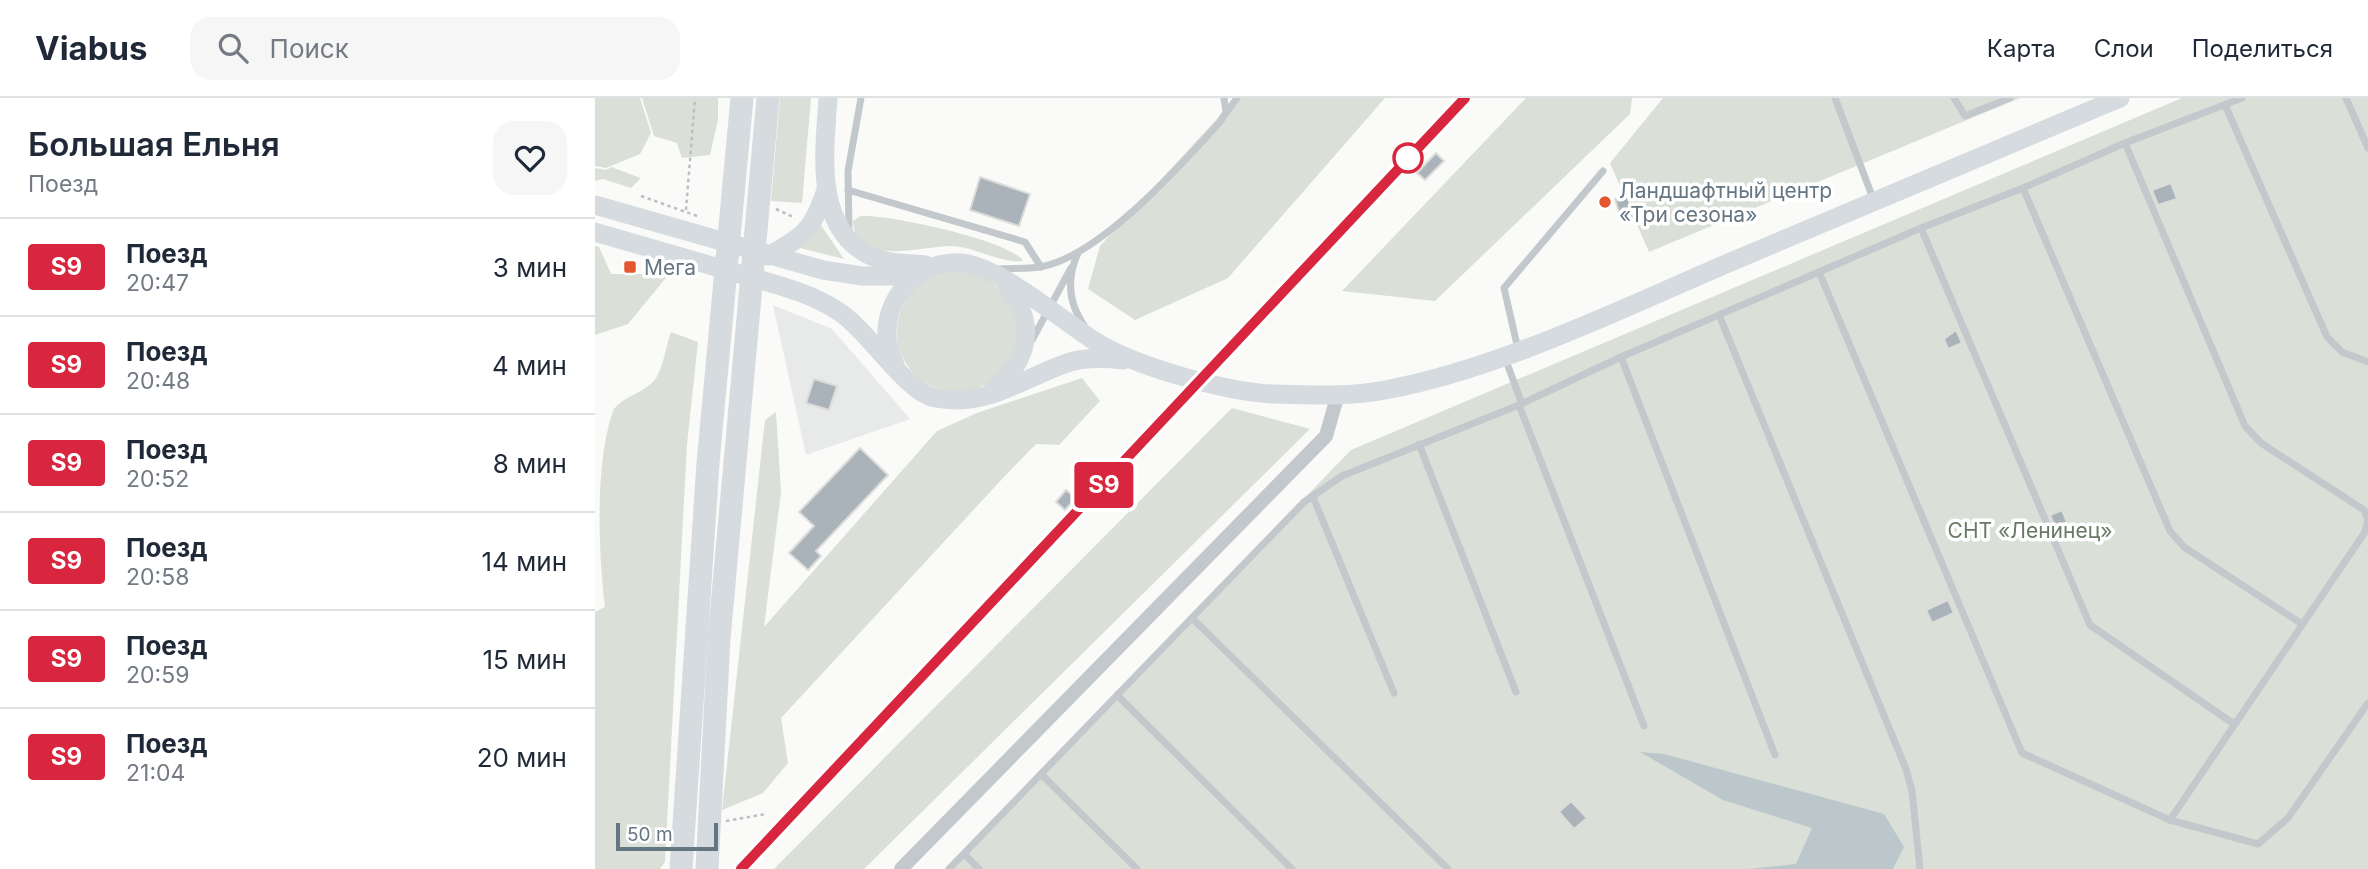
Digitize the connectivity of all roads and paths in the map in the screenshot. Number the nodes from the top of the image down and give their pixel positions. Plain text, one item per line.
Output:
1 (695, 98) edge
2 (742, 98) edge
3 (768, 98) edge
4 (828, 98) edge
5 (861, 98) edge
6 (1224, 98) edge
7 (1237, 98) edge
8 (1835, 98) edge
9 (1954, 98) edge
10 (2010, 98) edge
11 (2120, 98) edge
12 (2242, 98) edge
13 (2346, 98) edge
14 (2225, 105) junction
15 (1226, 113) junction
16 (2125, 143) junction
17 (2368, 148) edge
18 (1603, 171) dead end
19 (2023, 188) junction
20 (826, 190) junction
21 (848, 190) junction
22 (1874, 202) junction
23 (595, 205) edge
24 (686, 210) dead end
25 (1921, 228) junction
26 (595, 232) edge
27 (849, 241) junction
28 (1078, 252) junction
29 (768, 256) junction
30 (937, 265) junction
31 (1041, 267) junction
32 (1071, 268) junction
33 (1819, 272) junction
34 (994, 274) junction
35 (916, 276) junction
36 (1049, 308) junction
37 (1719, 315) junction
38 (1096, 342) junction
39 (1511, 352) junction
40 (1621, 357) junction
41 (1021, 359) junction
42 (1138, 361) junction
43 (2368, 362) edge
44 (895, 365) junction
45 (1338, 394) junction
46 (987, 396) junction
47 (1520, 405) junction
48 (1419, 444) junction
49 (1313, 497) junction
50 (1192, 618) junction
51 (2302, 624) junction
52 (1516, 692) dead end
53 (1394, 693) dead end
54 (1117, 695) junction
55 (2368, 703) edge
56 (2234, 724) junction
57 (1644, 726) dead end
58 (1775, 755) dead end
59 (1041, 774) junction
60 (766, 814) dead end
61 (2170, 820) junction
62 (709, 831) junction
63 (964, 854) junction
64 (681, 869) edge
65 (707, 869) edge
66 (901, 869) edge
67 (949, 869) edge
68 (979, 869) edge
69 (1137, 869) edge
70 (1292, 869) edge
71 (1448, 869) edge
72 (1920, 869) edge

1 - 24 path
2 - 64 main road
3 - 62 main road
4 - 20 main road
5 - 21 lane
6 - 15 lane
7 - 15 lane
8 - 22 lane
9 - 10 lane
11 - 22 main road
12 - 14 lane
13 - 17 lane
14 - 16 lane
14 - 43 lane
15 - 28 lane
16 - 19 lane
16 - 51 lane
18 - 39 lane
19 - 25 lane
19 - 51 lane
20 - 27 main road
20 - 29 main road
21 - 27 lane
21 - 31 lane
22 - 39 main road
23 - 29 main road
25 - 33 lane
25 - 56 lane
26 - 44 main road
27 - 30 main road
28 - 31 lane
28 - 32 lane
29 - 35 main road
30 - 34 main road
30 - 35 main road
31 - 34 lane
32 - 36 lane
32 - 38 lane
33 - 37 lane
33 - 61 lane
34 - 36 main road
34 - 41 main road
35 - 44 main road
36 - 38 main road
36 - 41 lane
37 - 40 lane
37 - 72 lane
38 - 42 main road
39 - 45 main road
39 - 47 lane
40 - 47 lane
40 - 58 lane
41 - 46 main road
42 - 45 main road
42 - 46 main road
44 - 46 main road
45 - 66 street
47 - 48 lane
47 - 57 lane
48 - 49 lane
48 - 52 lane
49 - 50 lane
49 - 53 lane
50 - 54 lane
50 - 71 lane
51 - 56 lane
54 - 59 lane
54 - 70 lane
55 - 61 lane
56 - 61 lane
59 - 63 lane
59 - 69 lane
60 - 62 path
62 - 65 main road
63 - 67 lane
63 - 68 lane

